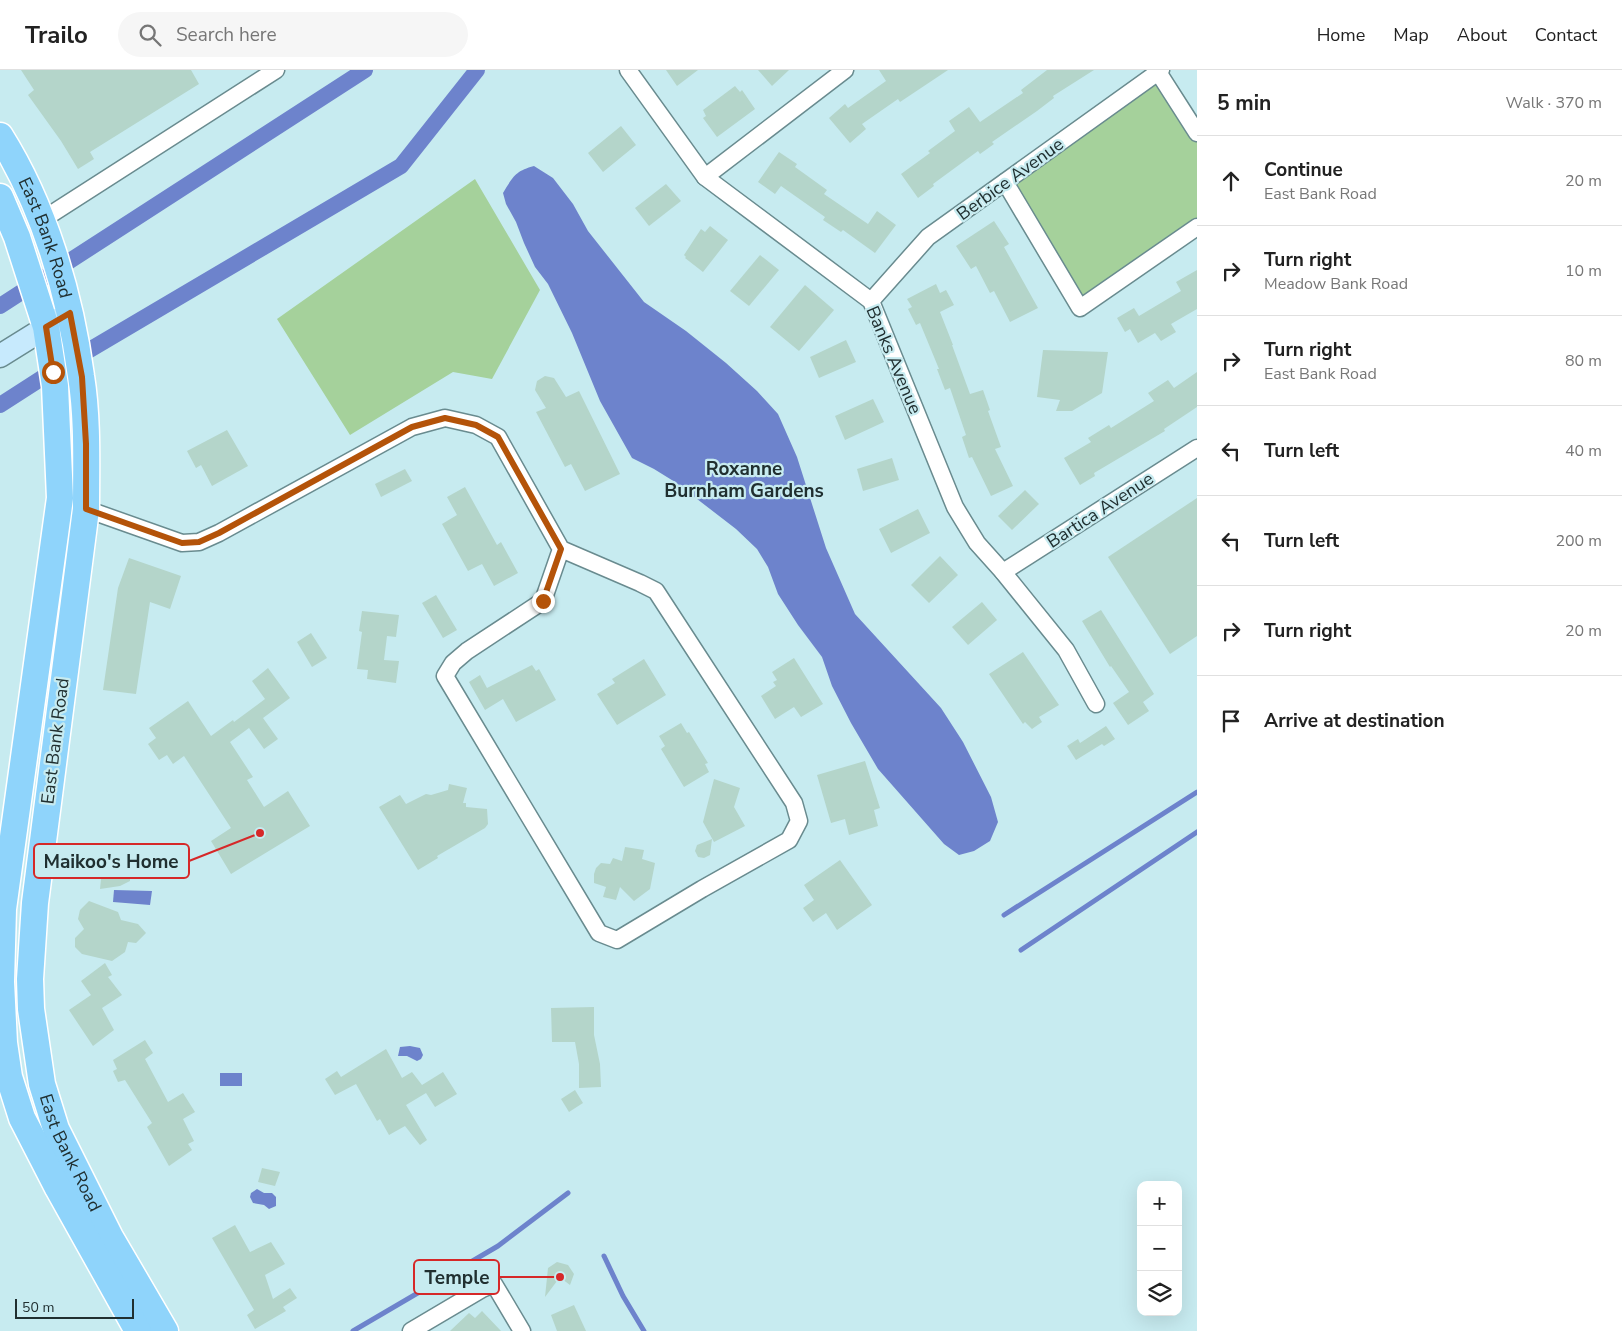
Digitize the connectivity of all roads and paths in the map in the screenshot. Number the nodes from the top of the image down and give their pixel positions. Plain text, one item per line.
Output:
1 (276, 70) edge
2 (628, 70) edge
3 (845, 70) edge
4 (1159, 71) edge
5 (1197, 133) edge
6 (0, 136) edge
7 (705, 177) junction
8 (1005, 182) junction
9 (0, 197) edge
10 (42, 220) junction
11 (1197, 227) edge
12 (871, 301) junction
13 (70, 313) junction
14 (46, 327) junction
15 (0, 356) edge
16 (1197, 448) edge
17 (86, 509) junction
18 (561, 549) junction
19 (1004, 572) junction
20 (1096, 704) dead end
21 (30, 979) junction
22 (1, 982) edge
23 (6, 1084) edge
24 (138, 1331) edge
25 (165, 1331) edge
26 (411, 1331) edge
27 (522, 1331) edge

1 - 10 street
2 - 7 street, Banks Avenue
3 - 7 street
4 - 5 street
4 - 8 street, Berbice Avenue
6 - 10 main road, East Bank Road
7 - 12 street, Banks Avenue
8 - 11 street
8 - 12 street, Berbice Avenue
9 - 14 main road, East Bank Road
10 - 13 main road, East Bank Road
12 - 19 street, Banks Avenue
13 - 14 main road
13 - 17 main road, East Bank Road
14 - 15 main road
14 - 22 main road, East Bank Road
16 - 19 street, Bartica Avenue
17 - 18 street
17 - 21 main road, East Bank Road
18 - 18 street
19 - 20 street, Banks Avenue
21 - 22 main road
21 - 25 main road, East Bank Road
22 - 23 main road, East Bank Road
23 - 24 main road, East Bank Road
26 - 27 street

